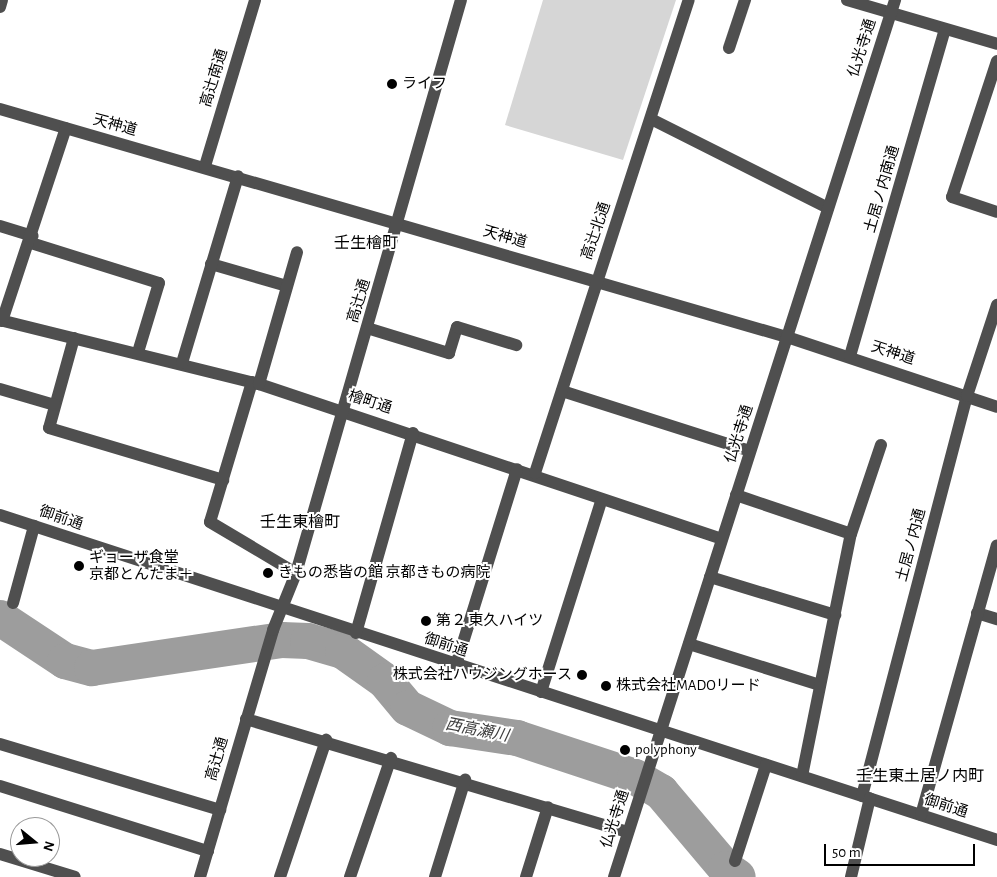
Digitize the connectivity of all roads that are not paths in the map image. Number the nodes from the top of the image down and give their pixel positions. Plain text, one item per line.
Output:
1 (2, 0) edge
2 (461, 0) edge
3 (690, 0) edge
4 (745, 0) edge
5 (847, 0) edge
6 (251, 1) edge
7 (0, 6) edge
8 (893, 6) edge
9 (946, 30) junction
10 (997, 44) edge
11 (729, 48) dead end
12 (997, 61) edge
13 (0, 109) edge
14 (651, 119) junction
15 (66, 128) junction
16 (205, 166) junction
17 (238, 176) junction
18 (828, 208) junction
19 (997, 212) edge
20 (398, 223) junction
21 (0, 226) edge
22 (32, 239) junction
23 (297, 252) dead end
24 (211, 264) junction
25 (595, 281) junction
26 (287, 286) junction
27 (997, 304) edge
28 (1, 320) edge
29 (367, 328) junction
30 (787, 337) junction
31 (74, 338) junction
32 (516, 345) dead end
33 (138, 352) junction
34 (850, 356) junction
35 (182, 362) junction
36 (256, 383) junction
37 (0, 389) edge
38 (562, 391) junction
39 (967, 396) junction
40 (55, 405) junction
41 (997, 407) edge
42 (342, 410) junction
43 (413, 433) junction
44 (881, 444) dead end
45 (750, 451) junction
46 (517, 469) junction
47 (535, 473) junction
48 (223, 480) junction
49 (736, 495) junction
50 (602, 499) junction
51 (0, 515) edge
52 (34, 526) junction
53 (851, 534) junction
54 (722, 539) junction
55 (997, 546) edge
56 (296, 572) junction
57 (710, 577) junction
58 (13, 603) dead end
59 (281, 609) junction
60 (977, 613) junction
61 (835, 616) junction
62 (997, 619) edge
63 (356, 634) junction
64 (689, 644) junction
65 (456, 665) junction
66 (820, 685) junction
67 (541, 692) junction
68 (246, 719) junction
69 (661, 730) junction
70 (326, 740) junction
71 (0, 744) edge
72 (391, 758) junction
73 (766, 765) junction
74 (802, 776) junction
75 (465, 780) junction
76 (0, 786) edge
77 (866, 797) junction
78 (548, 807) junction
79 (220, 810) junction
80 (921, 815) junction
81 (628, 832) junction
82 (997, 840) edge
83 (208, 851) junction
84 (0, 854) edge
85 (736, 861) dead end
86 (74, 877) edge
87 (200, 877) edge
88 (280, 877) edge
89 (350, 877) edge
90 (435, 877) edge
91 (526, 877) edge
92 (614, 877) edge
93 (851, 877) edge

1 - 7 street
2 - 20 street, 高辻通
3 - 14 street, 高辻北通
4 - 11 street
5 - 8 street
6 - 16 street, 高辻南通
8 - 9 street
8 - 18 street, 仏光寺通
9 - 10 street
9 - 34 street, 土居ノ内南通
12 - 19 street
13 - 15 street, 天神道
14 - 18 street
14 - 25 street, 高辻北通
15 - 16 street, 天神道
15 - 22 street
16 - 17 street, 天神道
17 - 20 street, 天神道
17 - 24 street
18 - 30 street, 仏光寺通
20 - 25 street, 天神道
20 - 29 street, 高辻通
21 - 22 street
22 - 28 street
22 - 33 street
23 - 26 street
24 - 26 street
24 - 35 street
25 - 30 street, 天神道
25 - 38 street, 高辻北通
26 - 36 street
27 - 39 street, 土居ノ内通
28 - 31 street, 檜町通
29 - 32 street
29 - 42 street, 高辻通
30 - 34 street, 天神道
30 - 45 street, 仏光寺通
31 - 33 street, 檜町通
31 - 40 street
33 - 35 street, 檜町通
34 - 39 street, 天神道
35 - 36 street, 檜町通
36 - 42 street, 檜町通
36 - 48 street
37 - 40 street
38 - 45 street
38 - 47 street, 高辻北通
39 - 41 street, 天神道
39 - 77 street, 土居ノ内通
40 - 48 street
42 - 43 street, 檜町通
42 - 56 street, 高辻通
43 - 46 street, 檜町通
43 - 63 street
44 - 53 street
45 - 49 street, 仏光寺通
46 - 47 street, 檜町通
46 - 65 street
47 - 50 street, 檜町通
48 - 56 street
49 - 53 street
49 - 54 street, 仏光寺通
50 - 54 street, 檜町通
50 - 67 street
51 - 52 street, 御前通
52 - 58 street
52 - 59 street, 御前通
53 - 61 street
54 - 57 street, 仏光寺通
55 - 60 street
56 - 59 street, 高辻通
57 - 61 street
57 - 64 street, 仏光寺通
59 - 63 street, 御前通
59 - 68 street, 高辻通
60 - 62 street
60 - 80 street
61 - 66 street
63 - 65 street, 御前通
64 - 66 street
64 - 69 street, 仏光寺通
65 - 67 street, 御前通
66 - 74 street
67 - 69 street, 御前通
68 - 70 street
68 - 79 street, 高辻通
69 - 73 street, 御前通
69 - 81 street, 仏光寺通
70 - 72 street
70 - 88 street
71 - 79 street
72 - 75 street
72 - 89 street
73 - 74 street, 御前通
73 - 85 street
74 - 77 street, 御前通
75 - 78 street
75 - 90 street
76 - 83 street
77 - 80 street, 御前通
77 - 93 street, 土居ノ内通
78 - 81 street
78 - 91 street
79 - 83 street, 高辻通
80 - 82 street, 御前通
81 - 92 street, 仏光寺通
83 - 87 street, 高辻通
84 - 86 street

